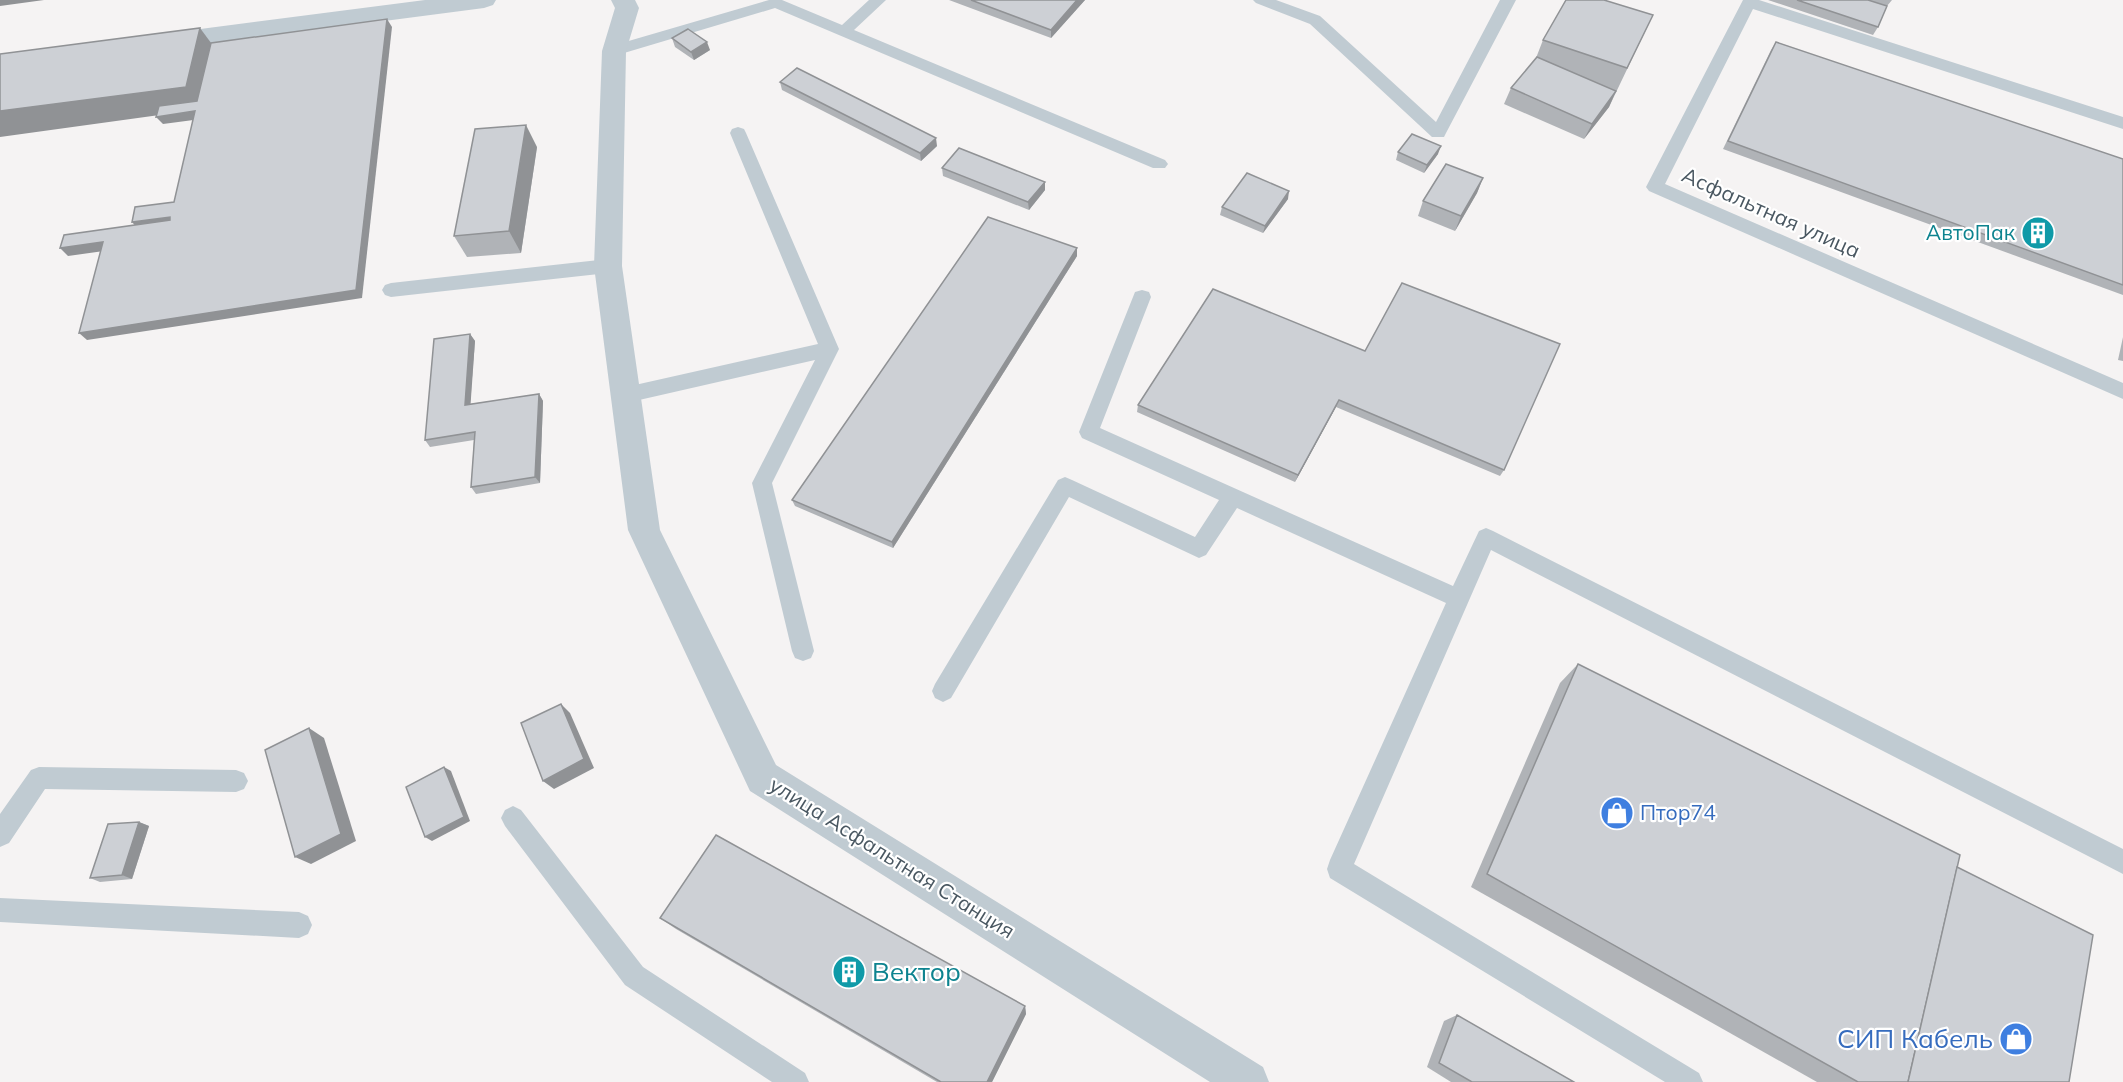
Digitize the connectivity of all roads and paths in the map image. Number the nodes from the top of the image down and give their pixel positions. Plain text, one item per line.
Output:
1 (484, 0) edge
2 (878, 0) edge
3 (1261, 0) edge
4 (1508, 0) edge
5 (629, 3) edge
6 (843, 32) junction
7 (142, 45) edge
8 (614, 51) junction
9 (2123, 123) edge
10 (738, 133) dead end
11 (1159, 164) dead end
12 (608, 266) junction
13 (391, 290) dead end
14 (1142, 297) dead end
15 (830, 350) junction
16 (2123, 391) edge
17 (626, 395) junction
18 (1233, 497) junction
19 (1459, 599) junction
20 (803, 651) dead end
21 (943, 691) dead end
22 (236, 782) dead end
23 (513, 818) dead end
24 (0, 836) edge
25 (2123, 862) edge
26 (0, 910) edge
27 (299, 925) dead end
28 (796, 1082) edge
29 (1248, 1082) edge
30 (1690, 1082) edge

1 - 7 street
2 - 6 lane
3 - 4 lane
5 - 8 street, улица Асфальтная Станция
6 - 8 lane
6 - 11 lane
8 - 12 street, улица Асфальтная Станция
9 - 16 lane, Асфальтная улица
10 - 15 lane
12 - 13 lane
12 - 17 street, улица Асфальтная Станция
14 - 18 lane
15 - 17 lane
15 - 20 lane
17 - 29 street, улица Асфальтная Станция
18 - 19 lane
18 - 21 lane
19 - 25 lane
19 - 30 lane
22 - 24 lane
23 - 28 lane
26 - 27 lane

